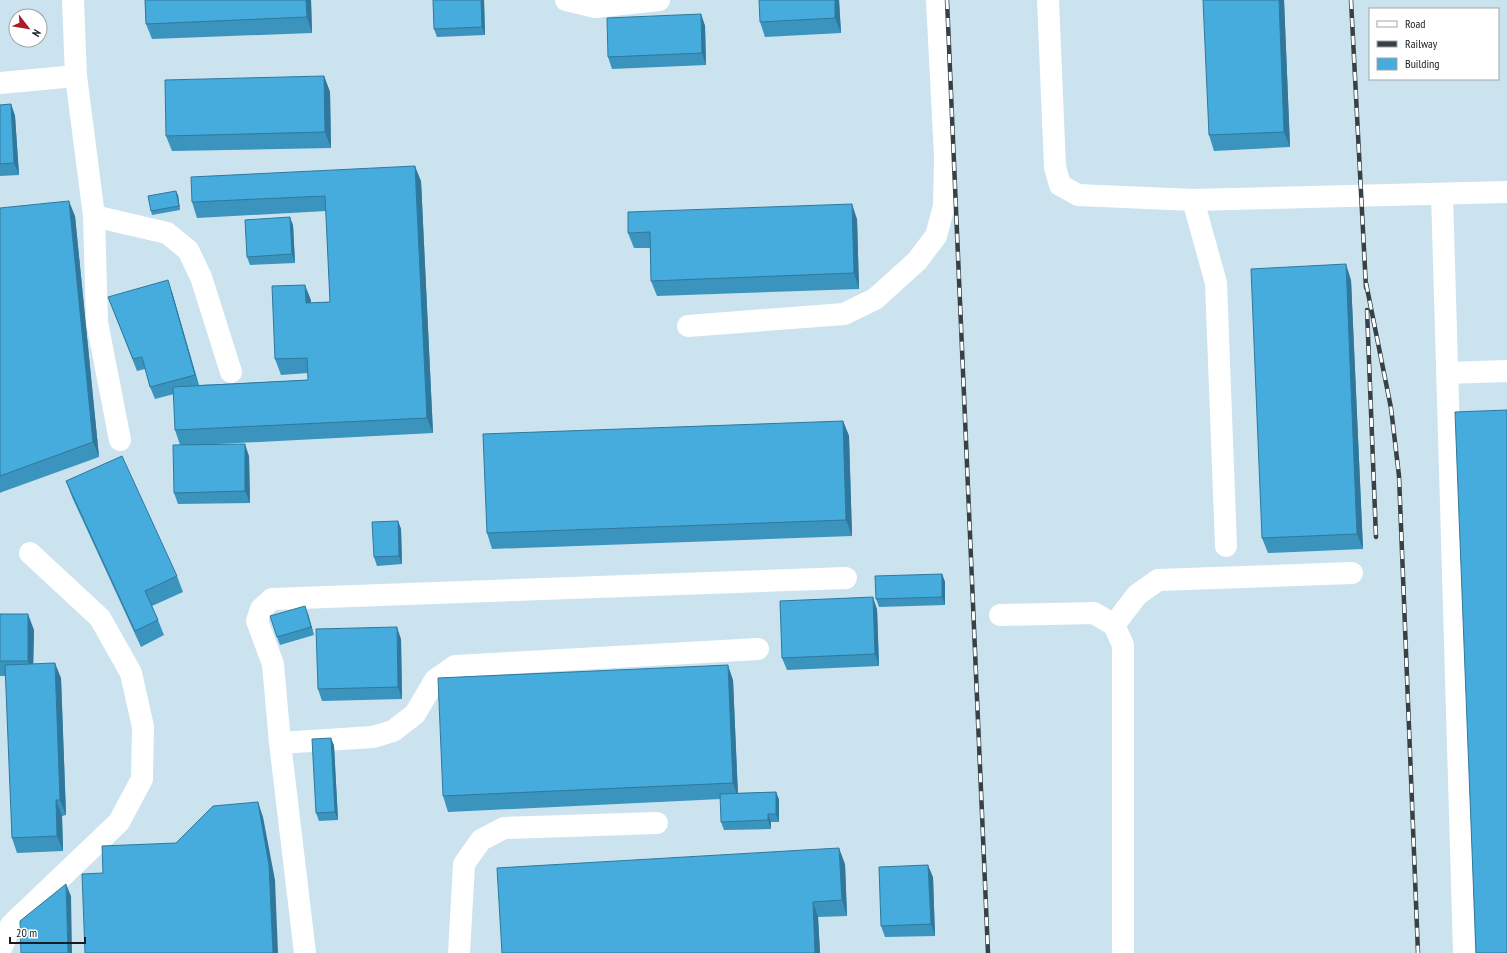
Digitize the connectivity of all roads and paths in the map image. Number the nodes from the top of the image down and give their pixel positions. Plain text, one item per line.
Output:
1 (73, 0) edge
2 (566, 0) edge
3 (659, 0) edge
4 (937, 0) edge
5 (1048, 0) edge
6 (76, 76) junction
7 (0, 83) edge
8 (1507, 192) edge
9 (1442, 194) junction
10 (1193, 200) junction
11 (94, 216) junction
12 (688, 326) dead end
13 (1507, 371) edge
14 (232, 372) dead end
15 (1447, 373) junction
16 (120, 440) dead end
17 (1226, 546) dead end
18 (30, 552) dead end
19 (1352, 573) dead end
20 (846, 578) dead end
21 (1000, 616) dead end
22 (1114, 625) junction
23 (758, 649) dead end
24 (280, 743) junction
25 (656, 823) dead end
26 (0, 951) edge
27 (305, 953) edge
28 (459, 953) edge
29 (1123, 953) edge
30 (1464, 953) edge

1 - 6 lane
2 - 3 lane
4 - 12 lane
5 - 10 lane
6 - 7 lane
6 - 11 lane
8 - 9 lane
9 - 10 lane
9 - 15 lane
10 - 17 lane
11 - 14 lane
11 - 16 lane
13 - 15 lane
15 - 30 lane
18 - 26 lane
19 - 22 lane
20 - 24 lane
21 - 22 lane
22 - 29 lane
23 - 24 lane
24 - 27 lane
25 - 28 lane

